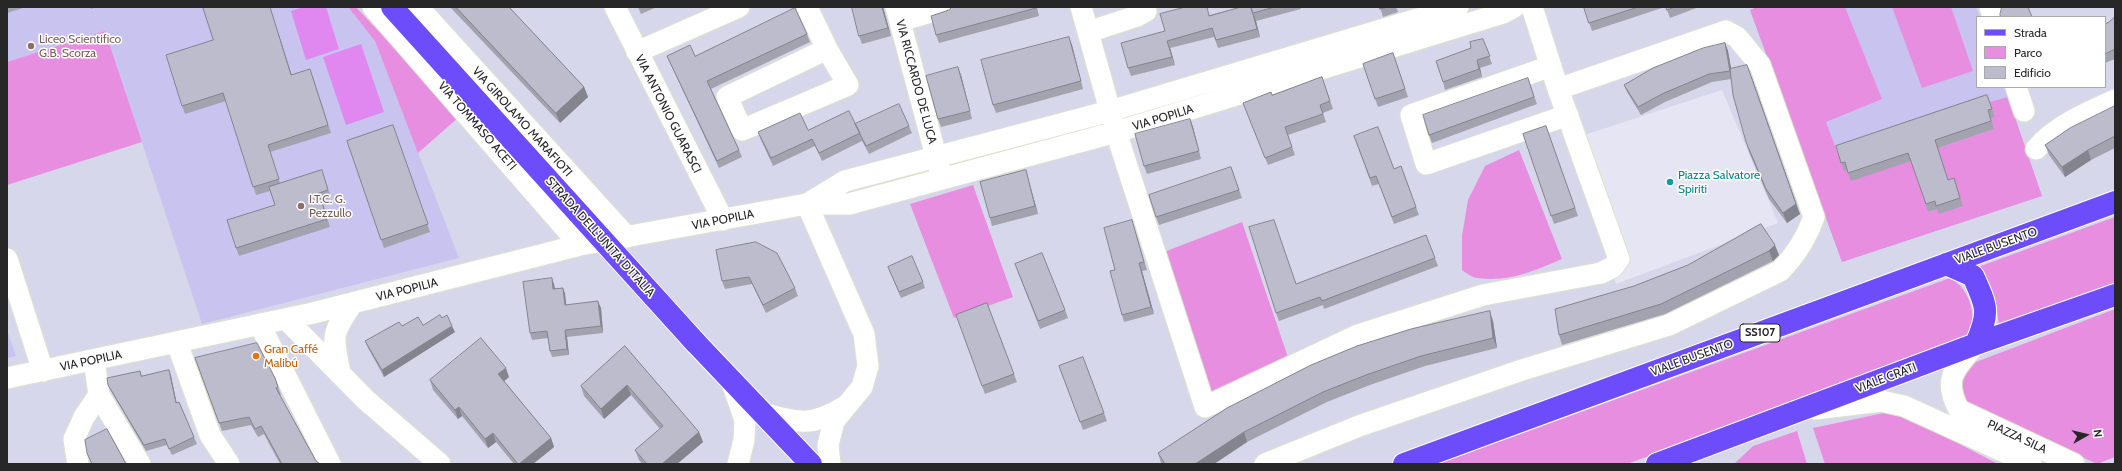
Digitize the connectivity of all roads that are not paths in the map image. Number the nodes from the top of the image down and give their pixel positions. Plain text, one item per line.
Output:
1 (373, 7) edge
2 (392, 7) edge
3 (418, 7) edge
4 (615, 7) edge
5 (739, 7) edge
6 (807, 7) edge
7 (948, 7) edge
8 (1081, 7) edge
9 (1458, 7) edge
10 (1514, 7) edge
11 (1532, 7) edge
12 (1146, 11) dead end
13 (898, 14) edge
14 (1088, 32) junction
15 (827, 49) junction
16 (637, 52) junction
17 (1551, 66) junction
18 (2016, 88) edge
19 (1558, 89) junction
20 (2115, 100) edge
21 (1110, 111) junction
22 (2024, 111) dead end
23 (1568, 115) junction
24 (1116, 132) junction
25 (2036, 149) dead end
26 (936, 157) junction
27 (942, 180) junction
28 (2115, 202) edge
29 (807, 204) junction
30 (723, 220) junction
31 (627, 237) junction
32 (580, 246) junction
33 (7, 259) edge
34 (1946, 264) junction
35 (2115, 295) edge
36 (352, 304) junction
37 (313, 313) junction
38 (286, 319) junction
39 (260, 325) junction
40 (177, 343) junction
41 (1976, 344) junction
42 (94, 360) junction
43 (43, 370) junction
44 (340, 373) junction
45 (7, 378) edge
46 (731, 380) junction
47 (99, 395) junction
48 (850, 403) junction
49 (1796, 412) junction
50 (763, 413) junction
51 (1956, 419) junction
52 (1413, 462) edge
53 (78, 464) edge
54 (140, 464) edge
55 (229, 464) edge
56 (330, 464) edge
57 (440, 464) edge
58 (738, 464) edge
59 (811, 464) edge
60 (830, 464) edge
61 (1265, 464) edge
62 (1658, 464) edge
63 (2031, 464) edge
64 (2074, 464) edge

1 - 32 street, VIA TOMMASO ACETI
2 - 46 main road, STRADA DELL'UNITA' D'ITALIA, bridge
3 - 31 street, VIA GIROLAMO MARAFIOTI
4 - 16 street, VIA ANTONIO GUARASCI
5 - 16 street
6 - 15 street
7 - 13 street
8 - 14 street
9 - 21 street, VIA POPILIA
10 - 24 street, VIA POPILIA
11 - 17 street
12 - 14 street
13 - 26 street, VIA RICCARDO DE LUCA
14 - 21 street
15 - 15 street
16 - 30 street, VIA ANTONIO GUARASCI
17 - 19 street
17 - 23 street
18 - 22 street
19 - 23 street
19 - 61 street
20 - 25 street
21 - 24 street
21 - 26 street, VIA POPILIA
23 - 24 street
24 - 27 street, VIA POPILIA
26 - 27 street, VIA RICCARDO DE LUCA
26 - 29 street, VIA POPILIA
27 - 29 street, VIA POPILIA
28 - 34 main road, VIALE BUSENTO / SS107
29 - 30 street, VIA POPILIA
29 - 48 street
30 - 31 street, VIA POPILIA
31 - 32 street, VIA POPILIA
32 - 36 street, VIA POPILIA
33 - 43 street
34 - 41 main road
34 - 52 main road, VIALE BUSENTO / SS107
35 - 41 main road, VIALE CRATI
36 - 37 street, VIA POPILIA
36 - 44 street
37 - 38 street, VIA POPILIA
37 - 44 street
38 - 39 street, VIA POPILIA
38 - 44 street
39 - 40 street, VIA POPILIA
39 - 56 street
40 - 42 street, VIA POPILIA
40 - 55 street
41 - 49 main road, VIALE CRATI
41 - 51 street
42 - 43 street, VIA POPILIA
42 - 47 street
43 - 45 street, VIA POPILIA
44 - 57 street
46 - 50 main road, STRADA DELL'UNITA' D'ITALIA
46 - 58 street
47 - 53 street
47 - 54 street
48 - 50 street
48 - 60 street
49 - 51 street
49 - 62 main road, VIALE CRATI
50 - 59 main road, STRADA DELL'UNITA' D'ITALIA
51 - 63 street, PIAZZA SILA
51 - 64 street, PIAZZA SILA

